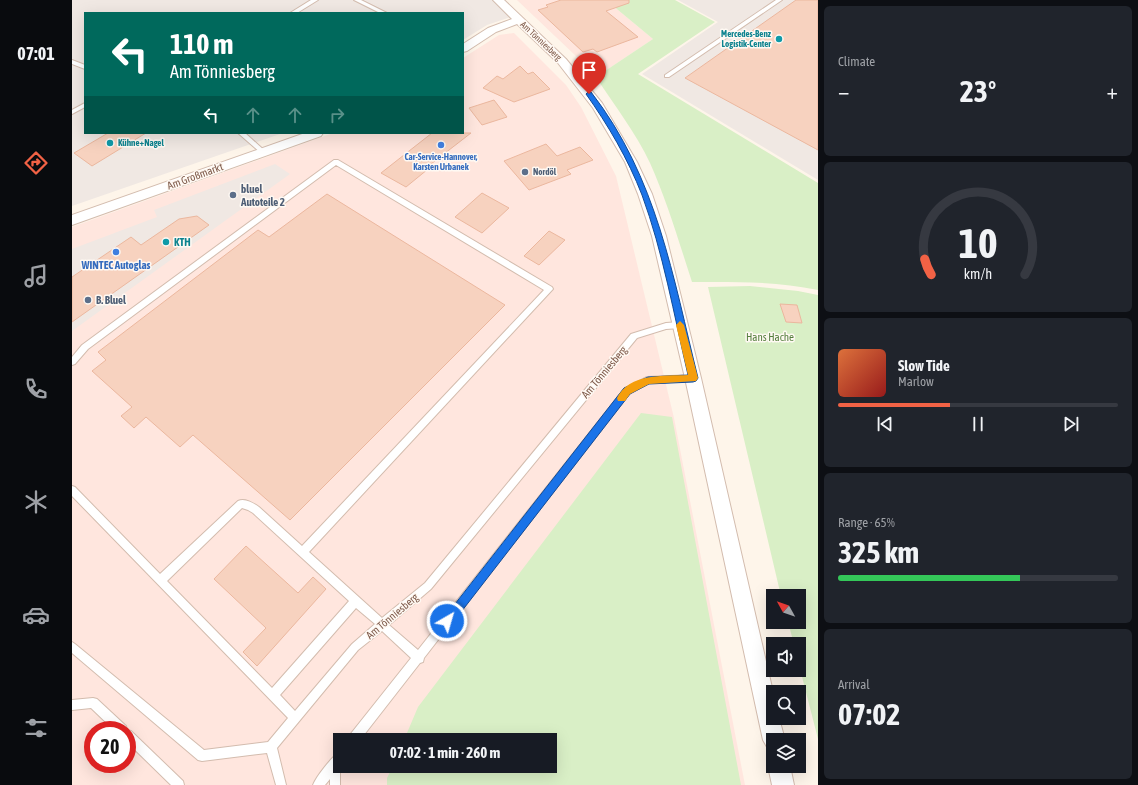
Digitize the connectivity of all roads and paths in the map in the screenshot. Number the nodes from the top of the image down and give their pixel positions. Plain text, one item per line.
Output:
1 (315, 0) edge
2 (357, 0) edge
3 (498, 0) edge
4 (779, 0) edge
5 (295, 12) edge
6 (382, 12) edge
7 (518, 20) junction
8 (464, 48) edge
9 (72, 62) edge
10 (84, 67) edge
11 (667, 76) dead end
12 (84, 105) edge
13 (72, 112) edge
14 (243, 134) edge
15 (314, 134) edge
16 (263, 152) junction
17 (72, 220) edge
18 (680, 325) junction
19 (72, 362) edge
20 (693, 378) junction
21 (72, 490) edge
22 (302, 553) junction
23 (160, 581) junction
24 (356, 601) junction
25 (382, 624) junction
26 (72, 647) edge
27 (419, 658) junction
28 (273, 695) junction
29 (72, 705) edge
30 (295, 718) junction
31 (112, 721) edge
32 (360, 733) edge
33 (772, 733) edge
34 (136, 744) edge
35 (271, 747) junction
36 (333, 766) edge
37 (336, 773) edge
38 (780, 773) edge
39 (179, 785) edge
40 (282, 785) edge
41 (318, 785) edge
42 (335, 785) edge
43 (783, 785) edge

1 - 5 lane
2 - 6 lane
3 - 7 street, Am Tönniesberg
4 - 11 lane
7 - 8 street
7 - 18 street, Am Tönniesberg
9 - 10 lane
12 - 13 lane
14 - 16 lane
15 - 16 street, Am Großmarkt
16 - 17 street, Am Großmarkt
18 - 20 street, Am Tönniesberg
18 - 25 lane, Am Tönniesberg
19 - 22 lane
20 - 27 lane
20 - 33 street, Am Tönniesberg
21 - 23 lane
22 - 23 lane
22 - 24 lane
23 - 28 lane
24 - 25 lane
24 - 28 lane
25 - 27 lane
25 - 30 lane, Am Tönniesberg
26 - 35 lane
27 - 32 lane
28 - 30 lane
29 - 31 lane
30 - 35 lane, Am Tönniesberg
34 - 39 lane
35 - 40 lane
36 - 41 lane
37 - 42 lane
38 - 43 street

